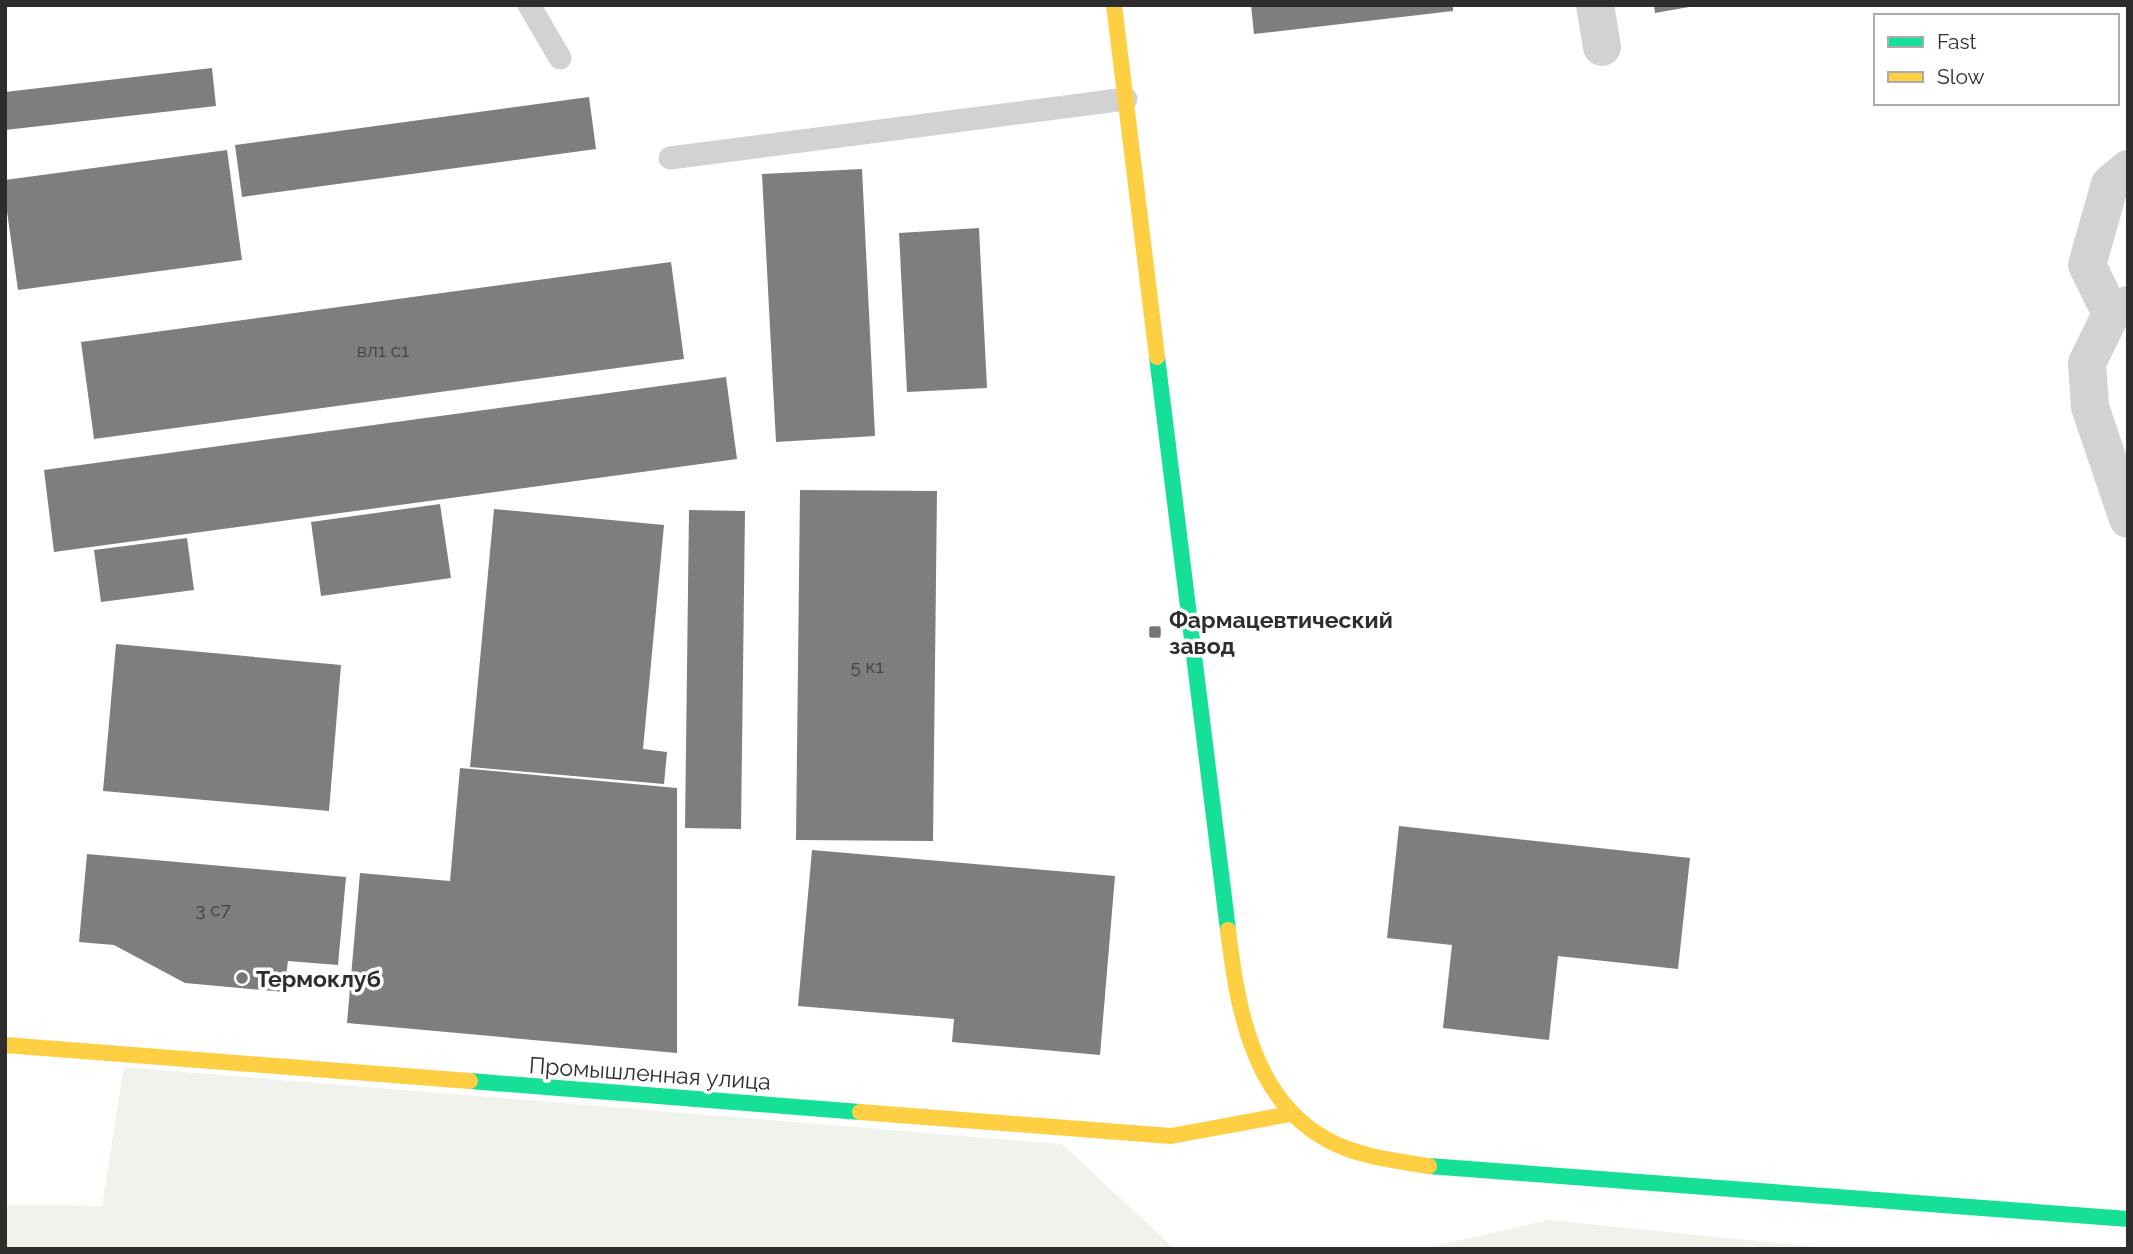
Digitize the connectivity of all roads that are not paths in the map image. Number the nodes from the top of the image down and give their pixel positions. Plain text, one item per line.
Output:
1 (528, 5) edge
2 (1114, 5) edge
3 (1595, 5) edge
4 (1602, 47) dead end
5 (560, 58) dead end
6 (1126, 99) junction
7 (670, 158) dead end
8 (2128, 169) edge
9 (2119, 309) edge
10 (2128, 519) edge
11 (5, 1045) edge
12 (1290, 1114) junction
13 (2128, 1219) edge

1 - 5 lane
2 - 6 main road
3 - 4 street
6 - 7 lane
6 - 12 main road
8 - 9 street
9 - 10 street
11 - 12 main road, Промышленная улица
12 - 13 main road

